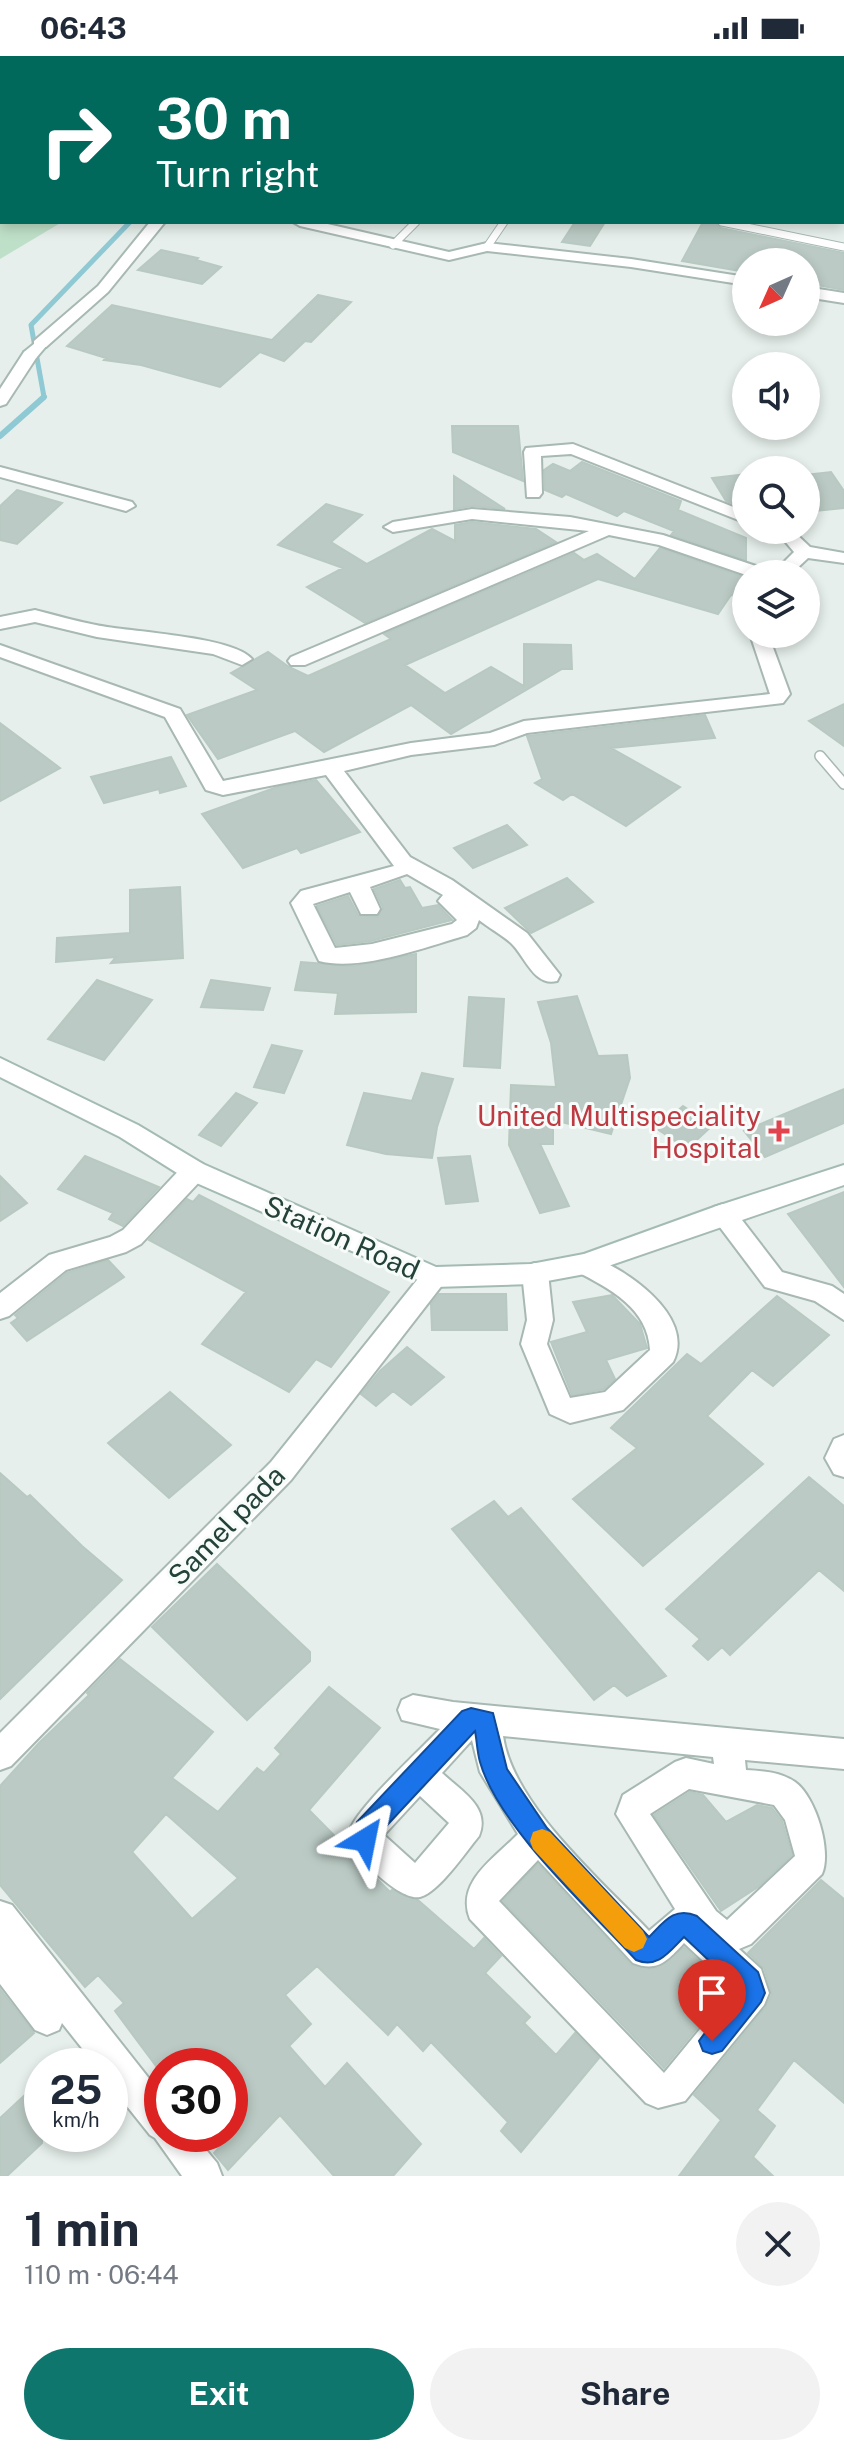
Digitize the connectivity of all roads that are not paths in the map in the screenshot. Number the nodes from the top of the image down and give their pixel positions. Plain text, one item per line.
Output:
1 (157, 224) edge
2 (308, 224) edge
3 (414, 224) edge
4 (503, 224) edge
5 (732, 224) edge
6 (393, 245) junction
7 (487, 247) junction
8 (844, 247) edge
9 (732, 279) edge
10 (820, 294) edge
11 (844, 298) edge
12 (0, 401) edge
13 (0, 472) edge
14 (533, 493) dead end
15 (126, 506) dead end
16 (732, 512) edge
17 (393, 527) dead end
18 (608, 529) junction
19 (797, 544) edge
20 (804, 552) junction
21 (844, 558) edge
22 (796, 560) edge
23 (732, 564) edge
24 (0, 623) edge
25 (764, 648) edge
26 (0, 651) edge
27 (242, 659) dead end
28 (298, 661) dead end
29 (820, 756) dead end
30 (331, 768) junction
31 (844, 784) edge
32 (400, 867) junction
33 (357, 883) junction
34 (369, 909) dead end
35 (549, 975) dead end
36 (0, 1067) edge
37 (194, 1171) junction
38 (844, 1175) edge
39 (723, 1214) junction
40 (585, 1264) junction
41 (535, 1273) junction
42 (434, 1277) junction
43 (0, 1308) edge
44 (844, 1309) edge
45 (844, 1447) edge
46 (844, 1465) edge
47 (413, 1710) dead end
48 (478, 1720) junction
49 (727, 1745) junction
50 (844, 1754) edge
51 (0, 1755) edge
52 (419, 1773) dead end
53 (733, 1784) junction
54 (538, 1837) junction
55 (0, 1917) edge
56 (8, 1957) edge
57 (47, 2018) dead end
58 (144, 2104) edge
59 (185, 2152) edge
60 (204, 2176) edge

1 - 12 street
2 - 6 street
3 - 6 lane
4 - 7 lane
5 - 8 lane
6 - 7 street
7 - 9 street
10 - 11 street
13 - 15 street
14 - 16 street
17 - 18 street
18 - 23 street
18 - 28 street
19 - 20 street
20 - 21 street
20 - 22 street
24 - 27 street
25 - 30 street
26 - 30 street
29 - 31 lane
30 - 32 street
32 - 33 street
32 - 33 street
32 - 35 street
33 - 34 street
36 - 37 street, Station Road
37 - 42 street, Station Road
37 - 43 street
38 - 39 street, Station Road
39 - 40 street, Station Road
39 - 44 street
40 - 41 street, Station Road
40 - 41 street
41 - 42 street, Station Road
42 - 51 street, Samel pada
45 - 46 street
47 - 48 street
48 - 49 street
48 - 52 street
48 - 54 street
49 - 50 street
49 - 53 street
53 - 53 street
54 - 54 street
55 - 56 street
56 - 57 street
56 - 58 street
59 - 60 street

